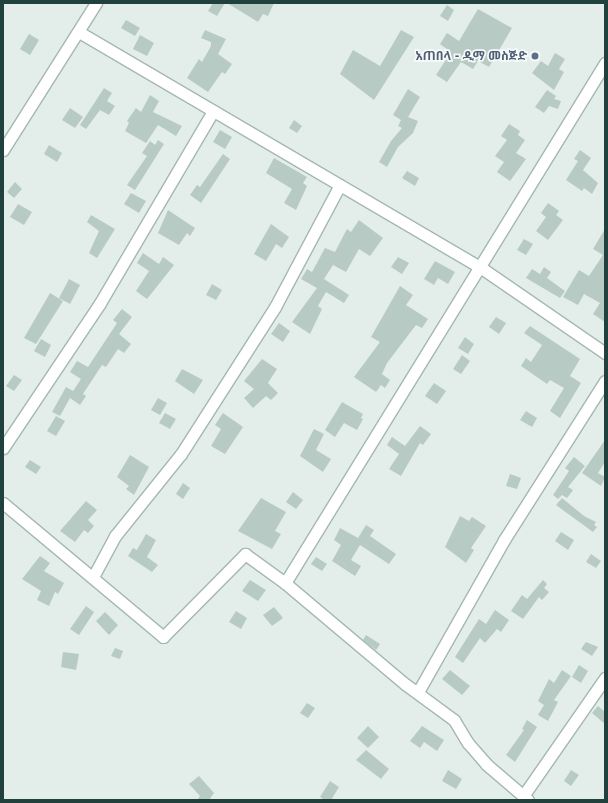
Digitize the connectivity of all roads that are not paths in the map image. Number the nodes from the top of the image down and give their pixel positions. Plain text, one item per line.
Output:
1 (96, 3) edge
2 (79, 32) junction
3 (605, 63) edge
4 (213, 111) junction
5 (3, 150) edge
6 (340, 186) junction
7 (480, 267) junction
8 (605, 353) edge
9 (605, 381) edge
10 (3, 448) edge
11 (3, 503) edge
12 (93, 576) junction
13 (285, 583) junction
14 (605, 678) edge
15 (418, 692) junction
16 (526, 798) edge

1 - 2 street
2 - 4 street
2 - 5 street
3 - 7 street
4 - 6 street
4 - 10 street
6 - 7 street
6 - 12 street
7 - 8 street
7 - 13 street
9 - 15 street
11 - 12 street
12 - 13 street
13 - 15 street
14 - 16 street
15 - 16 street

